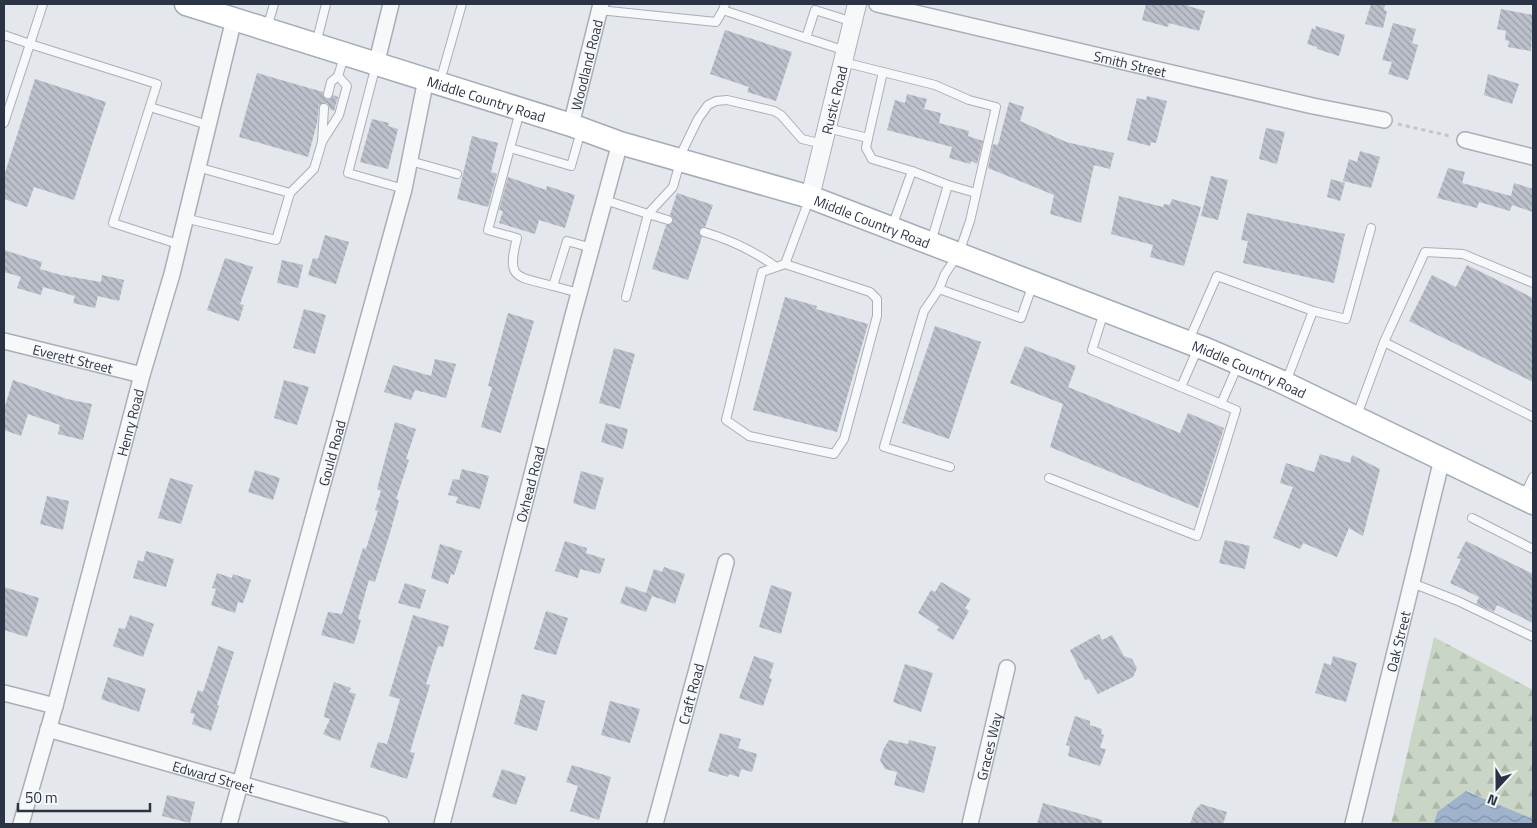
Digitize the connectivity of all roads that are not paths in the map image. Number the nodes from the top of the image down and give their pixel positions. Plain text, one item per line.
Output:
1 (43, 4) edge
2 (186, 4) edge
3 (274, 4) edge
4 (326, 4) edge
5 (391, 4) edge
6 (462, 4) edge
7 (857, 4) edge
8 (877, 4) edge
9 (600, 7) edge
10 (724, 7) edge
11 (814, 7) edge
12 (223, 12) edge
13 (853, 22) junction
14 (267, 30) junction
15 (4, 35) edge
16 (806, 38) junction
17 (30, 44) junction
18 (316, 46) junction
19 (844, 56) junction
20 (341, 65) junction
21 (376, 65) junction
22 (883, 72) junction
23 (434, 75) junction
24 (328, 94) dead end
25 (150, 107) junction
26 (324, 108) dead end
27 (521, 109) junction
28 (1384, 120) road end
29 (4, 123) edge
30 (208, 125) junction
31 (576, 127) junction
32 (825, 136) junction
33 (868, 138) junction
34 (1465, 140) road end
35 (322, 142) junction
36 (620, 143) junction
37 (510, 148) junction
38 (1533, 157) edge
39 (679, 160) junction
40 (410, 161) junction
41 (197, 167) junction
42 (912, 171) junction
43 (456, 174) dead end
44 (948, 185) junction
45 (404, 189) junction
46 (976, 192) junction
47 (290, 193) junction
48 (810, 197) junction
49 (605, 200) junction
50 (648, 214) junction
51 (184, 218) junction
52 (668, 220) dead end
53 (891, 228) junction
54 (1371, 228) dead end
55 (704, 232) dead end
56 (931, 243) junction
57 (178, 244) junction
58 (592, 248) junction
59 (959, 254) junction
60 (785, 264) junction
61 (776, 267) junction
62 (1034, 282) junction
63 (1533, 283) edge
64 (554, 286) junction
65 (939, 289) junction
66 (579, 293) junction
67 (626, 297) dead end
68 (1105, 310) junction
69 (1313, 312) junction
70 (4, 341) edge
71 (1384, 342) junction
72 (1193, 344) junction
73 (1238, 363) junction
74 (142, 375) junction
75 (1285, 384) junction
76 (1181, 387) junction
77 (1221, 404) junction
78 (1533, 417) edge
79 (1356, 418) junction
80 (1442, 459) junction
81 (950, 467) dead end
82 (1533, 477) edge
83 (1049, 478) dead end
84 (1528, 501) edge
85 (1472, 518) dead end
86 (1533, 549) edge
87 (726, 562) dead end
88 (1412, 583) junction
89 (1533, 637) edge
90 (1008, 668) dead end
91 (4, 693) edge
92 (55, 706) junction
93 (48, 729) junction
94 (240, 783) junction
95 (21, 824) edge
96 (229, 824) edge
97 (381, 824) edge
98 (442, 824) edge
99 (655, 824) edge
100 (970, 824) edge
101 (1353, 824) edge

1 - 17 lane
2 - 12 main road, Middle Country Road
3 - 14 lane
4 - 18 lane
5 - 21 street
6 - 23 lane
7 - 13 street, Rustic Road
8 - 28 street, Smith Street
9 - 10 lane
9 - 31 street, Woodland Road
10 - 16 lane
11 - 13 lane
11 - 16 lane
12 - 14 main road, Middle Country Road
12 - 30 street, Henry Road
13 - 19 street, Rustic Road
14 - 18 main road, Middle Country Road
15 - 17 lane
16 - 19 lane
17 - 25 lane
17 - 29 lane
18 - 20 main road, Middle Country Road
19 - 22 lane
19 - 32 street, Rustic Road
20 - 21 main road, Middle Country Road
20 - 24 lane
20 - 35 lane
21 - 23 main road, Middle Country Road
21 - 45 lane
22 - 33 lane
22 - 46 lane
23 - 27 main road, Middle Country Road
23 - 40 street, Gould Road
25 - 30 lane
25 - 57 lane
26 - 35 lane
27 - 31 main road, Middle Country Road
27 - 37 lane
30 - 41 street, Henry Road
31 - 36 main road, Middle Country Road
31 - 37 lane
32 - 33 lane
32 - 39 lane
32 - 48 street, Rustic Road
33 - 42 lane
34 - 38 street
35 - 47 lane
36 - 39 main road, Middle Country Road
36 - 49 street, Oxhead Road
37 - 64 lane
39 - 48 main road, Middle Country Road
39 - 50 lane
40 - 43 lane
40 - 45 street, Gould Road
41 - 47 lane
41 - 51 street, Henry Road
42 - 44 lane
42 - 53 lane
44 - 46 lane
44 - 56 lane
45 - 94 street, Gould Road
46 - 59 lane
47 - 51 lane
48 - 53 main road, Middle Country Road
48 - 60 lane
49 - 50 lane
49 - 58 street, Oxhead Road
50 - 52 lane
50 - 67 lane
51 - 57 street, Henry Road
53 - 56 main road, Middle Country Road
54 - 69 lane
55 - 61 lane
56 - 59 main road, Middle Country Road
57 - 74 street, Henry Road
58 - 64 lane
58 - 66 street, Oxhead Road
59 - 62 main road, Middle Country Road
59 - 65 lane
60 - 61 lane
60 - 61 lane
62 - 65 lane
62 - 68 main road, Middle Country Road
63 - 71 lane
64 - 66 lane
65 - 81 lane
66 - 98 street, Oxhead Road
68 - 72 main road, Middle Country Road
68 - 76 lane
69 - 72 lane
69 - 75 lane
70 - 74 street, Everett Street
71 - 78 lane
71 - 79 lane
72 - 73 main road, Middle Country Road
72 - 76 lane
73 - 75 main road, Middle Country Road
73 - 77 lane
74 - 92 street, Henry Road
75 - 79 main road, Middle Country Road
76 - 77 lane
77 - 83 lane
79 - 80 main road, Middle Country Road
80 - 84 main road, Middle Country Road
80 - 88 street, Oak Street
82 - 84 lane
85 - 86 lane
87 - 99 street, Craft Road
88 - 89 lane
88 - 101 street, Oak Street
90 - 100 street, Graces Way
91 - 92 street
92 - 93 street, Henry Road
93 - 94 street, Edward Street
93 - 95 street, Henry Road
94 - 96 street, Gould Road
94 - 97 street, Edward Street

